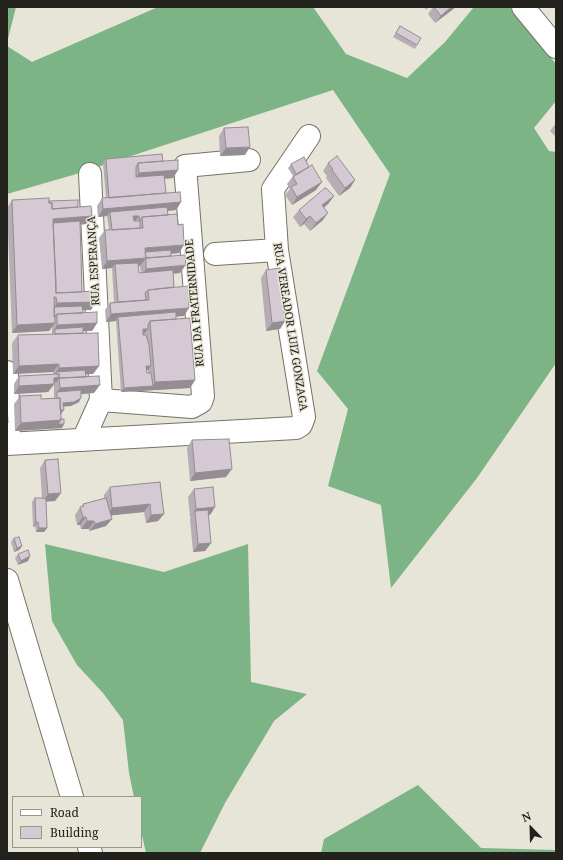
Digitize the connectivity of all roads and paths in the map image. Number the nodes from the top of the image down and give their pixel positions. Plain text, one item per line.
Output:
1 (522, 7) edge
2 (556, 47) edge
3 (308, 136) dead end
4 (249, 160) dead end
5 (90, 174) dead end
6 (277, 250) junction
7 (215, 254) dead end
8 (7, 372) edge
9 (101, 400) junction
10 (82, 440) junction
11 (8, 444) edge
12 (7, 580) edge
13 (72, 796) edge

1 - 2 street
3 - 6 street, RUA VEREADOR LUIZ GONZAGA
4 - 9 street, RUA DA FRATERNIDADE
5 - 9 street, RUA ESPERANÇA
6 - 7 street
6 - 10 street, RUA VEREADOR LUIZ GONZAGA
8 - 11 street
9 - 10 street, RUA ESPERANÇA
10 - 11 street, RUA VEREADOR LUIZ GONZAGA
12 - 13 street

